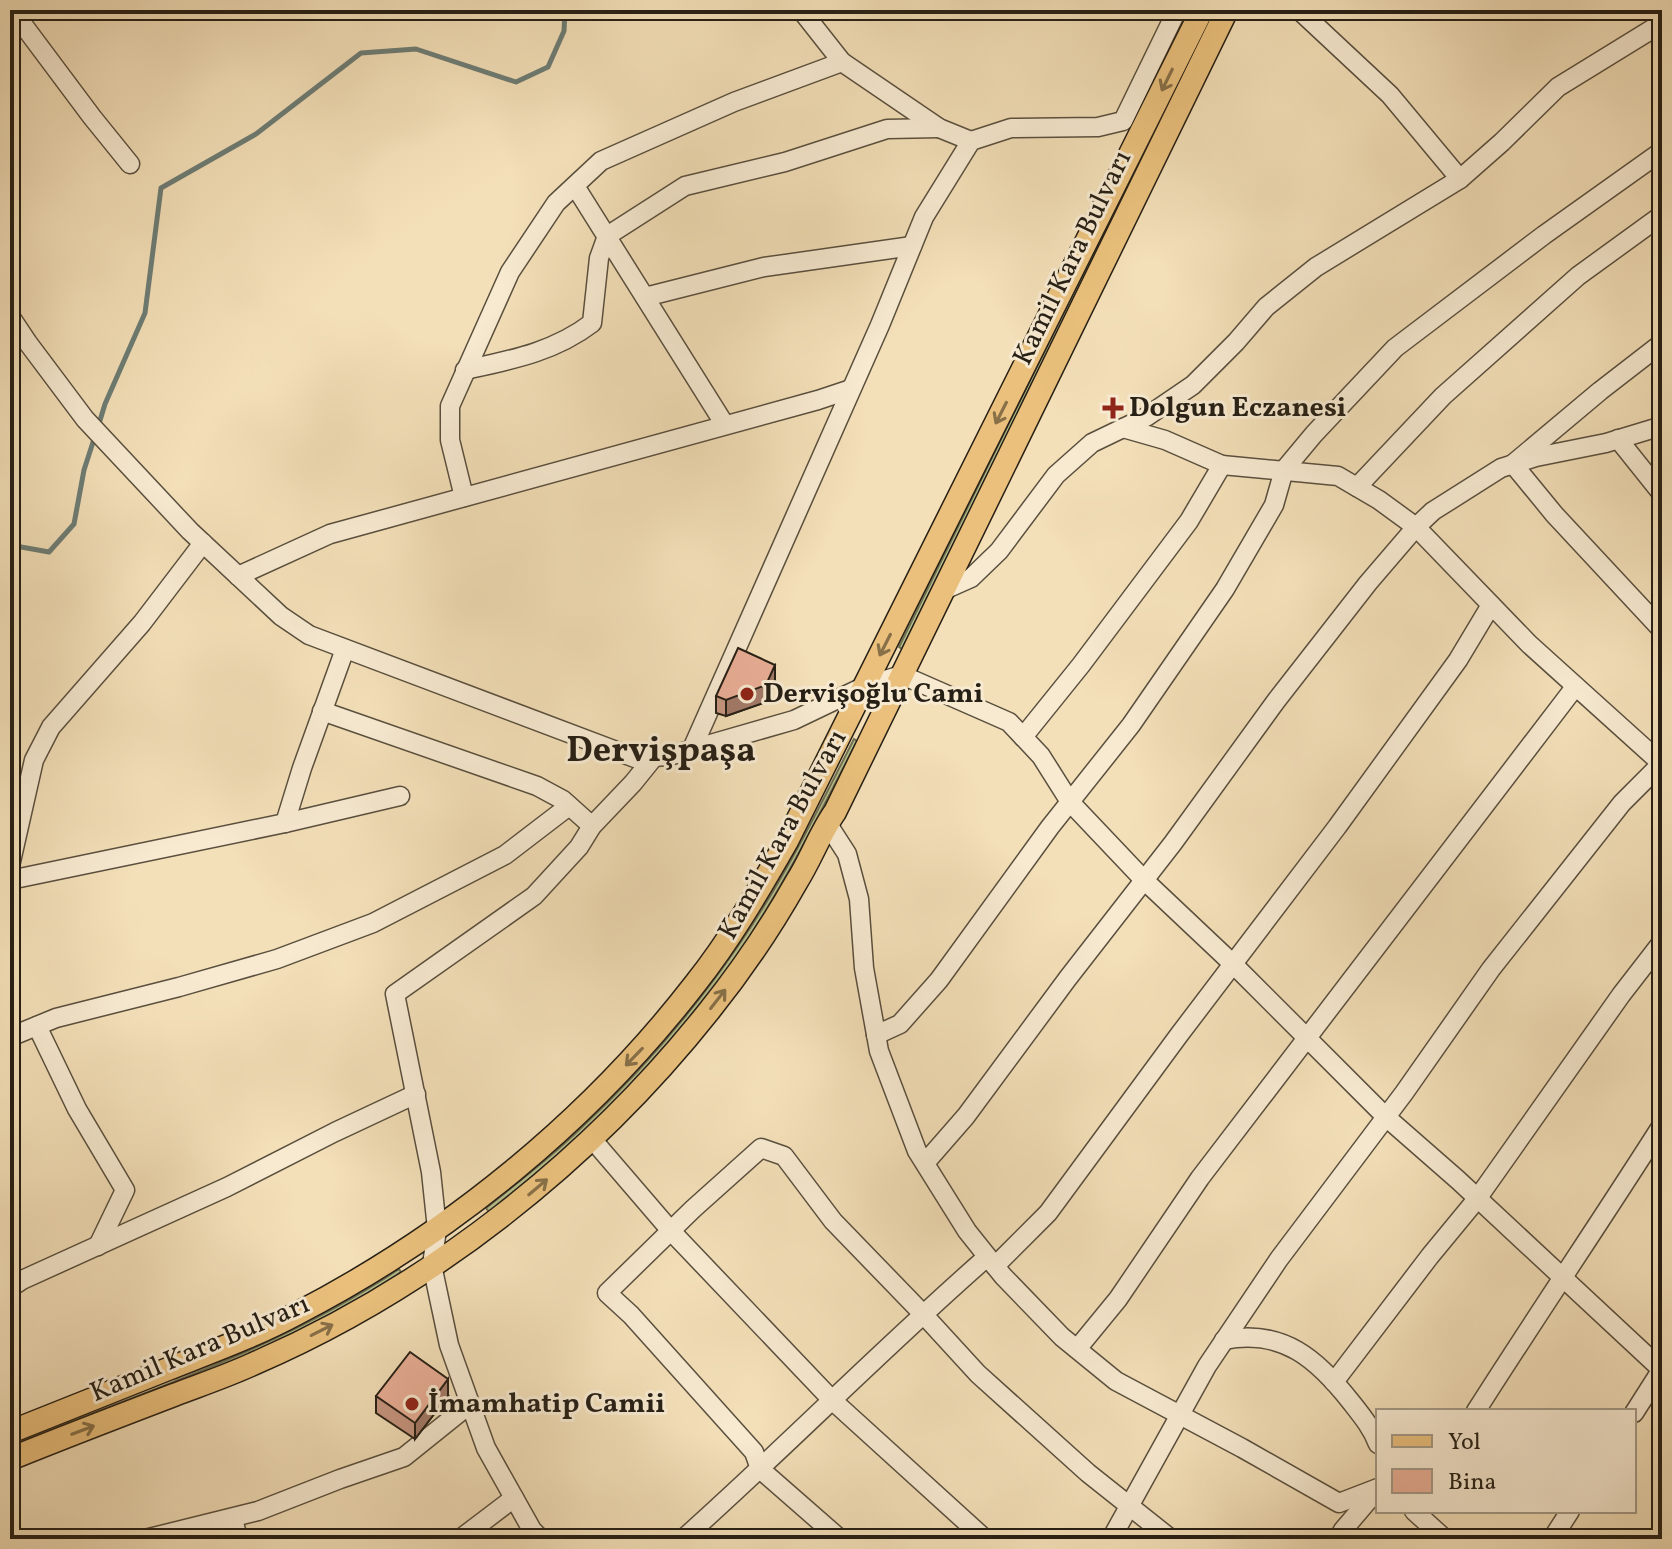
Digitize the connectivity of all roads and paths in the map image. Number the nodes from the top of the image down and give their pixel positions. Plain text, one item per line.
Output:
1 (12, 10) edge
2 (801, 10) edge
3 (1177, 10) edge
4 (1202, 10) edge
5 (1227, 10) edge
6 (1299, 10) edge
7 (1662, 23) edge
8 (842, 62) junction
9 (939, 128) junction
10 (971, 141) junction
11 (1662, 151) edge
12 (130, 164) dead end
13 (1460, 179) junction
14 (575, 186) junction
15 (1662, 215) edge
16 (607, 236) junction
17 (912, 246) junction
18 (645, 297) junction
19 (10, 316) edge
20 (1662, 343) edge
21 (465, 370) junction
22 (851, 389) junction
23 (725, 425) junction
24 (1662, 426) edge
25 (1123, 428) junction
26 (1618, 439) junction
27 (1513, 464) junction
28 (1222, 465) junction
29 (1284, 470) junction
30 (1357, 487) junction
31 (1662, 494) edge
32 (464, 497) junction
33 (1416, 527) junction
34 (203, 543) junction
35 (238, 576) junction
36 (944, 590) junction
37 (1491, 605) junction
38 (1662, 630) edge
39 (345, 649) junction
40 (902, 675) junction
41 (865, 686) junction
42 (1575, 687) junction
43 (322, 711) junction
44 (1023, 737) junction
45 (692, 749) junction
46 (654, 757) junction
47 (1662, 764) edge
48 (400, 796) dead end
49 (1070, 802) junction
50 (569, 806) junction
51 (285, 823) junction
52 (827, 823) junction
53 (592, 826) junction
54 (10, 866) edge
55 (10, 880) edge
56 (1144, 880) junction
57 (1662, 942) edge
58 (1233, 964) junction
59 (37, 1026) junction
60 (876, 1035) junction
61 (10, 1037) edge
62 (1308, 1039) junction
63 (416, 1094) junction
64 (1386, 1117) junction
65 (1662, 1125) edge
66 (592, 1139) junction
67 (925, 1163) junction
68 (1477, 1199) junction
69 (437, 1229) junction
70 (671, 1231) junction
71 (98, 1246) junction
72 (991, 1261) junction
73 (432, 1265) junction
74 (1562, 1279) junction
75 (10, 1288) edge
76 (923, 1314) junction
77 (1224, 1340) junction
78 (1077, 1349) junction
79 (1662, 1370) edge
80 (1334, 1382) junction
81 (832, 1400) junction
82 (470, 1404) junction
83 (1477, 1409) edge
84 (1636, 1410) edge
85 (1180, 1415) junction
86 (10, 1432) edge
87 (1376, 1438) edge
88 (10, 1459) edge
89 (760, 1469) junction
90 (1376, 1489) edge
91 (1376, 1490) edge
92 (514, 1498) junction
93 (1130, 1506) junction
94 (1416, 1513) edge
95 (1569, 1513) edge
96 (233, 1518) junction
97 (145, 1539) edge
98 (238, 1539) edge
99 (460, 1539) edge
100 (541, 1539) edge
101 (683, 1539) edge
102 (840, 1539) edge
103 (985, 1539) edge
104 (1111, 1539) edge
105 (1171, 1539) edge
106 (1338, 1539) edge
107 (1445, 1539) edge
108 (1552, 1539) edge

1 - 12 street
2 - 8 street
3 - 10 street
4 -> 41 main road, Kamil Kara Bulvarı
5 - 36 main road, Kamil Kara Bulvarı
6 - 13 street
7 - 13 street
8 - 9 street
8 - 14 street
9 - 10 street
9 - 16 street
10 - 17 street
11 - 29 street
13 - 25 street
14 - 16 street
14 - 21 street
15 - 30 street
16 - 18 street
16 - 21 street
17 - 18 street
17 - 22 street
18 - 23 street
19 - 34 street
20 - 27 street
21 - 32 street
22 - 23 street
22 - 45 street
23 - 32 street
24 - 26 street
25 - 28 street
25 - 36 street
26 - 27 street
26 - 31 street
27 - 33 street
27 - 38 street
28 - 29 street
28 - 44 street
29 - 30 street
29 - 49 street
30 - 33 street
32 - 35 street
33 - 37 street
33 - 56 street
34 - 35 street
34 - 54 street
35 - 39 street
36 - 40 main road, Kamil Kara Bulvarı
37 - 42 street
37 - 58 street
39 - 43 street
39 - 46 street
40 - 41 street
40 - 44 street
40 - 52 main road, Kamil Kara Bulvarı
41 - 45 street
41 -> 69 main road, Kamil Kara Bulvarı
42 - 47 street
42 - 62 street
43 - 50 street
43 - 51 street
44 - 49 street
45 - 46 street
46 - 53 street
47 - 64 street
48 - 51 street
49 - 56 street
49 - 60 street
50 - 53 street
50 - 59 street
51 - 55 street
52 - 60 street
66 -> 52 main road, Kamil Kara Bulvarı
53 - 63 street
56 - 58 street
56 - 67 street
57 - 68 street
58 - 62 street
58 - 72 street
59 - 61 street
59 - 71 street
60 - 67 street
62 - 64 street
62 - 78 street
63 - 69 street
63 - 71 street
64 - 68 street
64 - 77 street
65 - 74 street
66 - 70 street
73 -> 66 main road, Kamil Kara Bulvarı
67 - 72 street
68 - 74 street
68 - 80 street
69 - 73 street
69 - 86 main road, Kamil Kara Bulvarı
70 - 76 street
70 - 81 street
70 - 89 street
71 - 75 street
72 - 76 street
72 - 78 street
73 - 82 street
88 -> 73 main road, Kamil Kara Bulvarı
74 - 79 street
74 - 83 street
76 - 81 street
76 - 93 street
77 - 80 street
77 - 85 street
78 - 85 street
79 - 84 street
80 - 87 street
81 - 89 street
81 - 103 street
82 - 92 street
82 - 96 street
85 - 90 street
85 - 93 street
89 - 101 street
89 - 102 street
91 - 106 street
92 - 99 street
92 - 100 street
93 - 104 street
93 - 105 street
94 - 107 street
95 - 108 street
96 - 97 street
96 - 98 street

